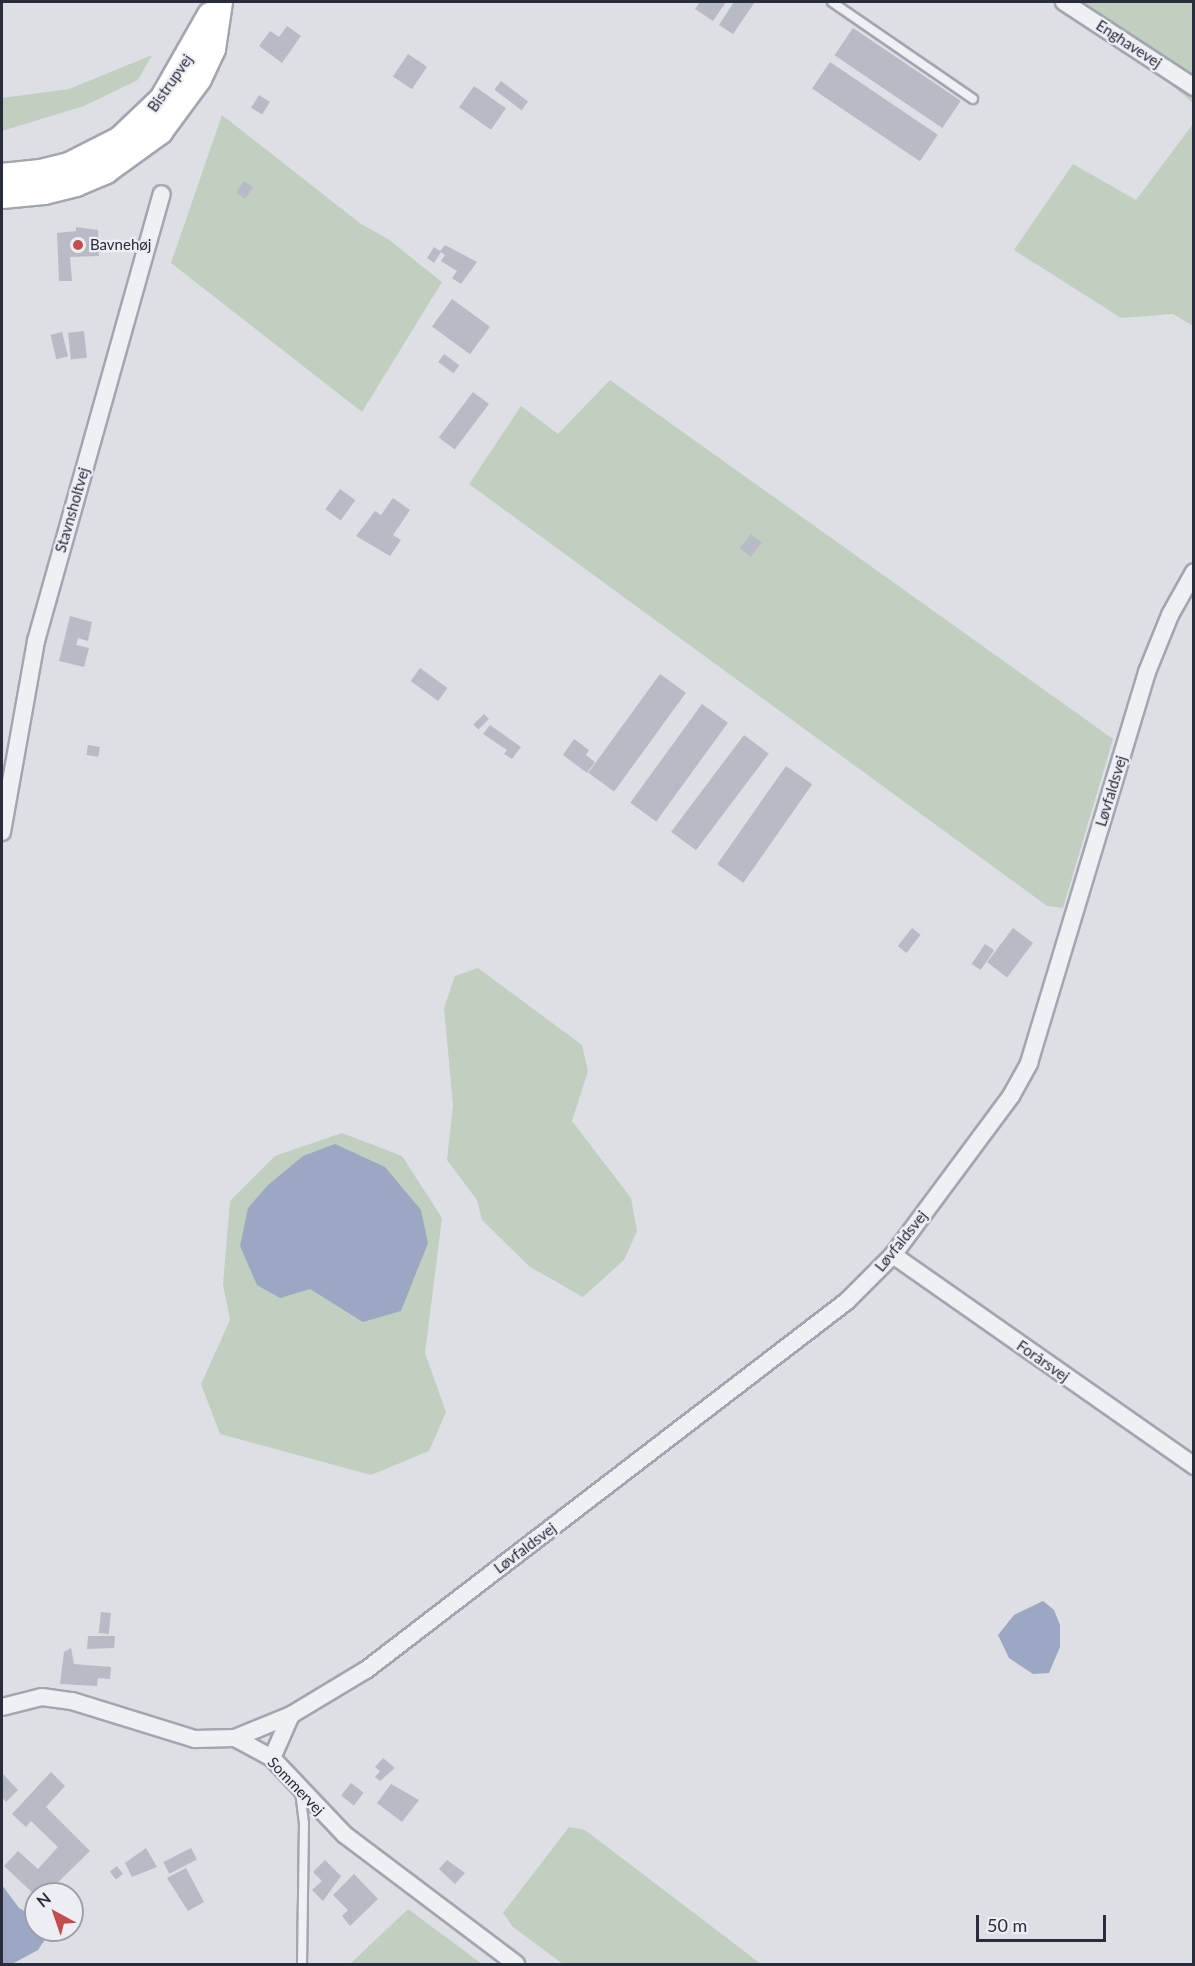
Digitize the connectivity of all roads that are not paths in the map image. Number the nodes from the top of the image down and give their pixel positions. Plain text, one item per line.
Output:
1 (218, 2) edge
2 (832, 2) edge
3 (1064, 2) edge
4 (1194, 87) edge
5 (973, 99) dead end
6 (2, 176) edge
7 (162, 194) dead end
8 (2, 196) edge
9 (1194, 572) edge
10 (2, 831) edge
11 (894, 1255) junction
12 (1194, 1466) edge
13 (2, 1707) edge
14 (291, 1715) junction
15 (235, 1738) junction
16 (272, 1758) junction
17 (299, 1789) junction
18 (302, 1965) edge
19 (516, 1965) edge

1 - 6 main road, Bistrupvej
1 - 8 main road, Bistrupvej
2 - 5 lane
3 - 4 street, Enghavevej
7 - 10 street, Stavnsholtvej
9 - 11 street, Løvfaldsvej
11 - 12 street, Forårsvej
11 - 14 street, Løvfaldsvej
13 - 15 street, Sommervej
14 - 15 street, Løvfaldsvej
14 - 16 street
15 - 16 street, Sommervej
16 - 17 street, Sommervej
17 - 18 lane
17 - 19 street, Sommervej

